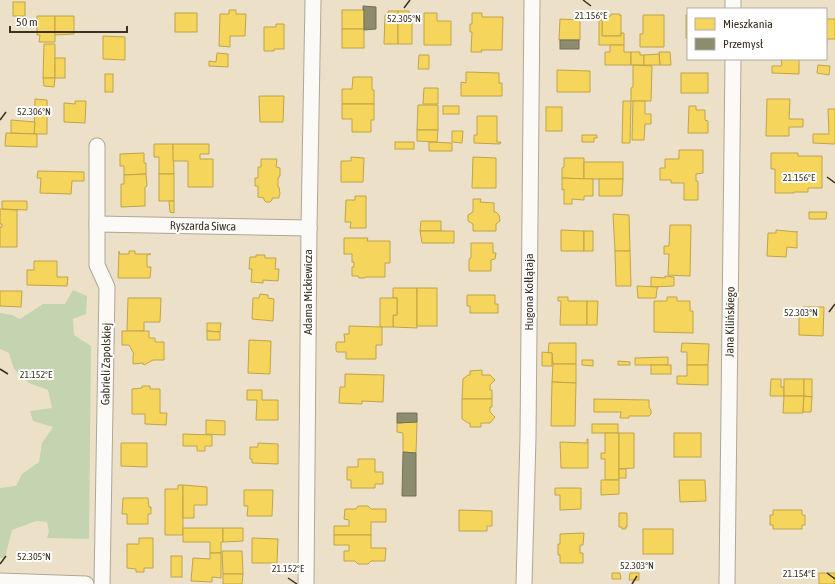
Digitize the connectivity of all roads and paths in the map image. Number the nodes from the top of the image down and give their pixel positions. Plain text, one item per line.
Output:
1 (313, 0) edge
2 (532, 0) edge
3 (733, 60) edge
4 (97, 146) dead end
5 (97, 224) junction
6 (309, 228) junction
7 (0, 581) edge
8 (86, 584) edge
9 (102, 584) edge
10 (306, 584) edge
11 (524, 584) edge
12 (727, 584) edge

1 - 6 street, Adama Mickiewicza
2 - 11 street, Hugona Kołłątaja
3 - 12 street, Jana Kilińskiego
4 - 5 street, Gabrieli Zapolskiej
5 - 6 street, Ryszarda Siwca
5 - 9 street, Gabrieli Zapolskiej
6 - 10 street, Adama Mickiewicza
7 - 8 street

